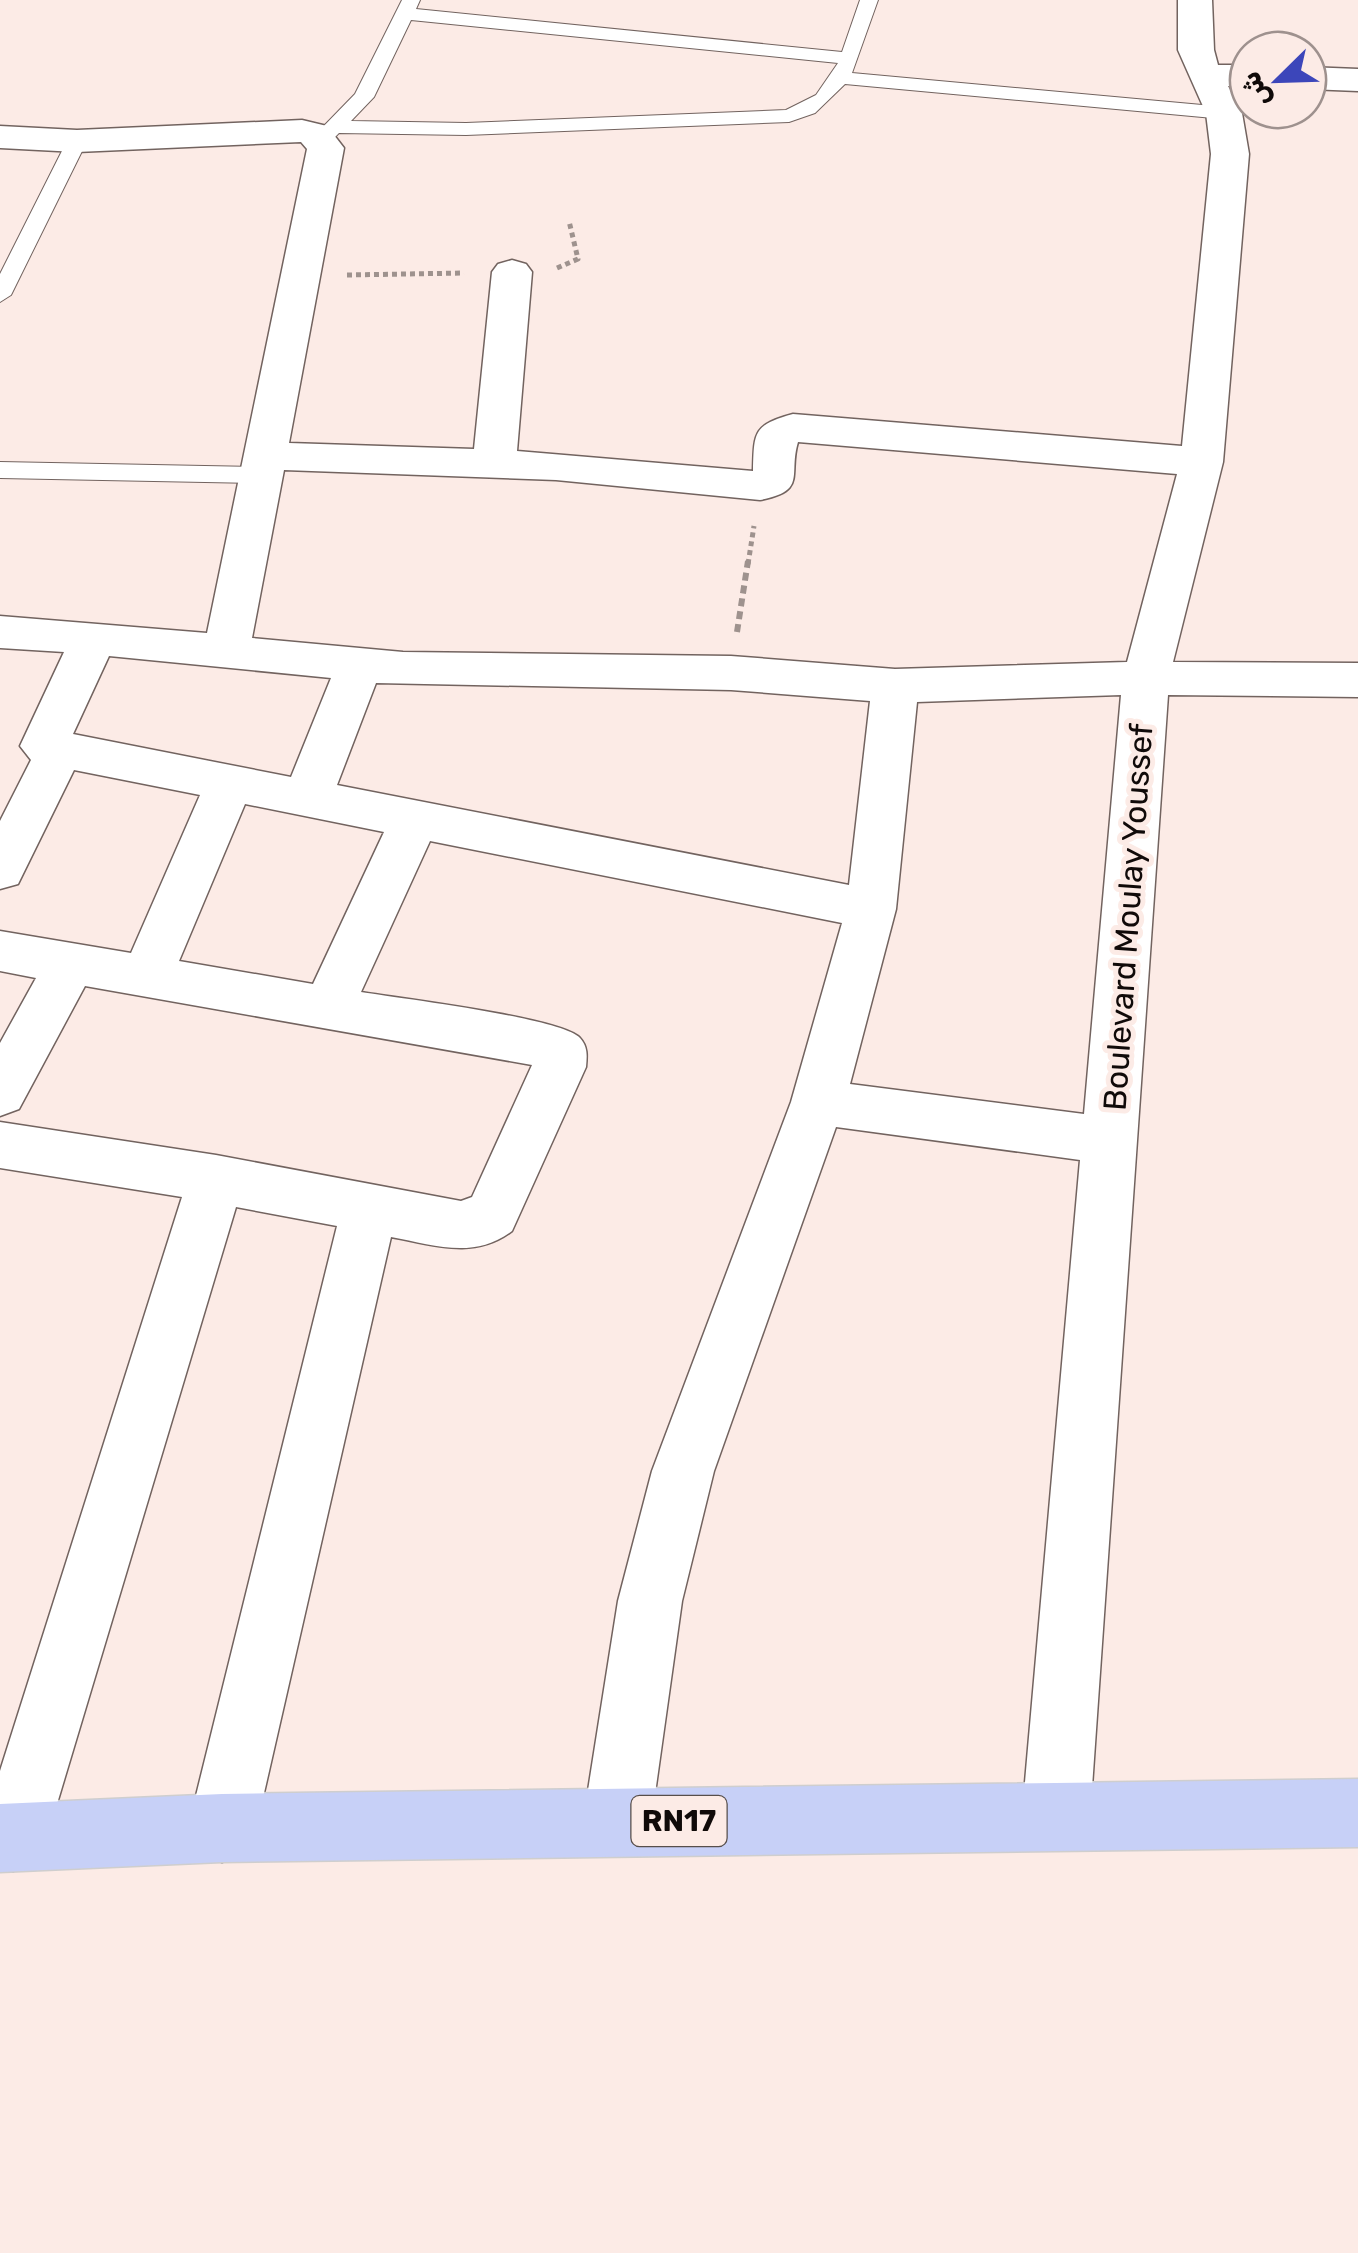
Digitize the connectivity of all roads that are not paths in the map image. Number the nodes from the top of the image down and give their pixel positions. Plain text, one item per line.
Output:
1 (868, 0) edge
2 (1195, 0) edge
3 (408, 7) edge
4 (845, 68) junction
5 (1328, 79) edge
6 (1358, 80) edge
7 (1225, 88) edge
8 (328, 133) junction
9 (0, 137) edge
10 (77, 141) junction
11 (512, 272) road end
12 (0, 295) edge
13 (1202, 462) junction
14 (263, 466) junction
15 (494, 466) junction
16 (0, 470) edge
17 (0, 632) edge
18 (94, 638) junction
19 (226, 654) junction
20 (359, 666) junction
21 (1146, 678) junction
22 (1358, 680) edge
23 (895, 686) junction
24 (35, 746) edge
25 (230, 782) junction
26 (308, 796) junction
27 (416, 817) junction
28 (0, 870) edge
29 (871, 909) junction
30 (0, 951) edge
31 (72, 961) junction
32 (148, 974) junction
33 (329, 1005) junction
34 (0, 1094) edge
35 (818, 1102) junction
36 (1111, 1141) junction
37 (0, 1146) edge
38 (216, 1179) junction
39 (370, 1210) junction
40 (1358, 1812) edge
41 (1056, 1816) junction
42 (617, 1822) junction
43 (222, 1828) junction
44 (6, 1838) edge

1 - 4 lane
2 - 7 street, Boulevard Moulay Youssef
3 - 4 lane
3 - 8 lane
4 - 7 lane
4 - 8 lane
5 - 6 street
7 - 13 street, Boulevard Moulay Youssef
8 - 10 street
8 - 14 street
9 - 10 street
10 - 12 lane
11 - 15 street
13 - 15 street
13 - 21 street, Boulevard Moulay Youssef
14 - 15 street
14 - 16 lane
14 - 19 street
17 - 18 street
18 - 19 street
18 - 24 street
19 - 20 street
20 - 23 street
20 - 26 street
21 - 22 street
21 - 23 street
21 - 36 street, Boulevard Moulay Youssef
23 - 29 street
24 - 25 street
24 - 28 street
25 - 26 street
25 - 32 street
26 - 27 street
27 - 29 street
27 - 33 street
29 - 35 street
30 - 31 street
31 - 32 street
31 - 34 street
32 - 33 street
33 - 39 street
35 - 36 street
35 - 42 street
36 - 41 street, Boulevard Moulay Youssef
37 - 38 street
38 - 39 street
38 - 44 street
39 - 43 street
40 - 41 main road, RN17
41 - 42 main road, RN17
42 - 43 main road, RN17
43 - 44 main road, RN17

